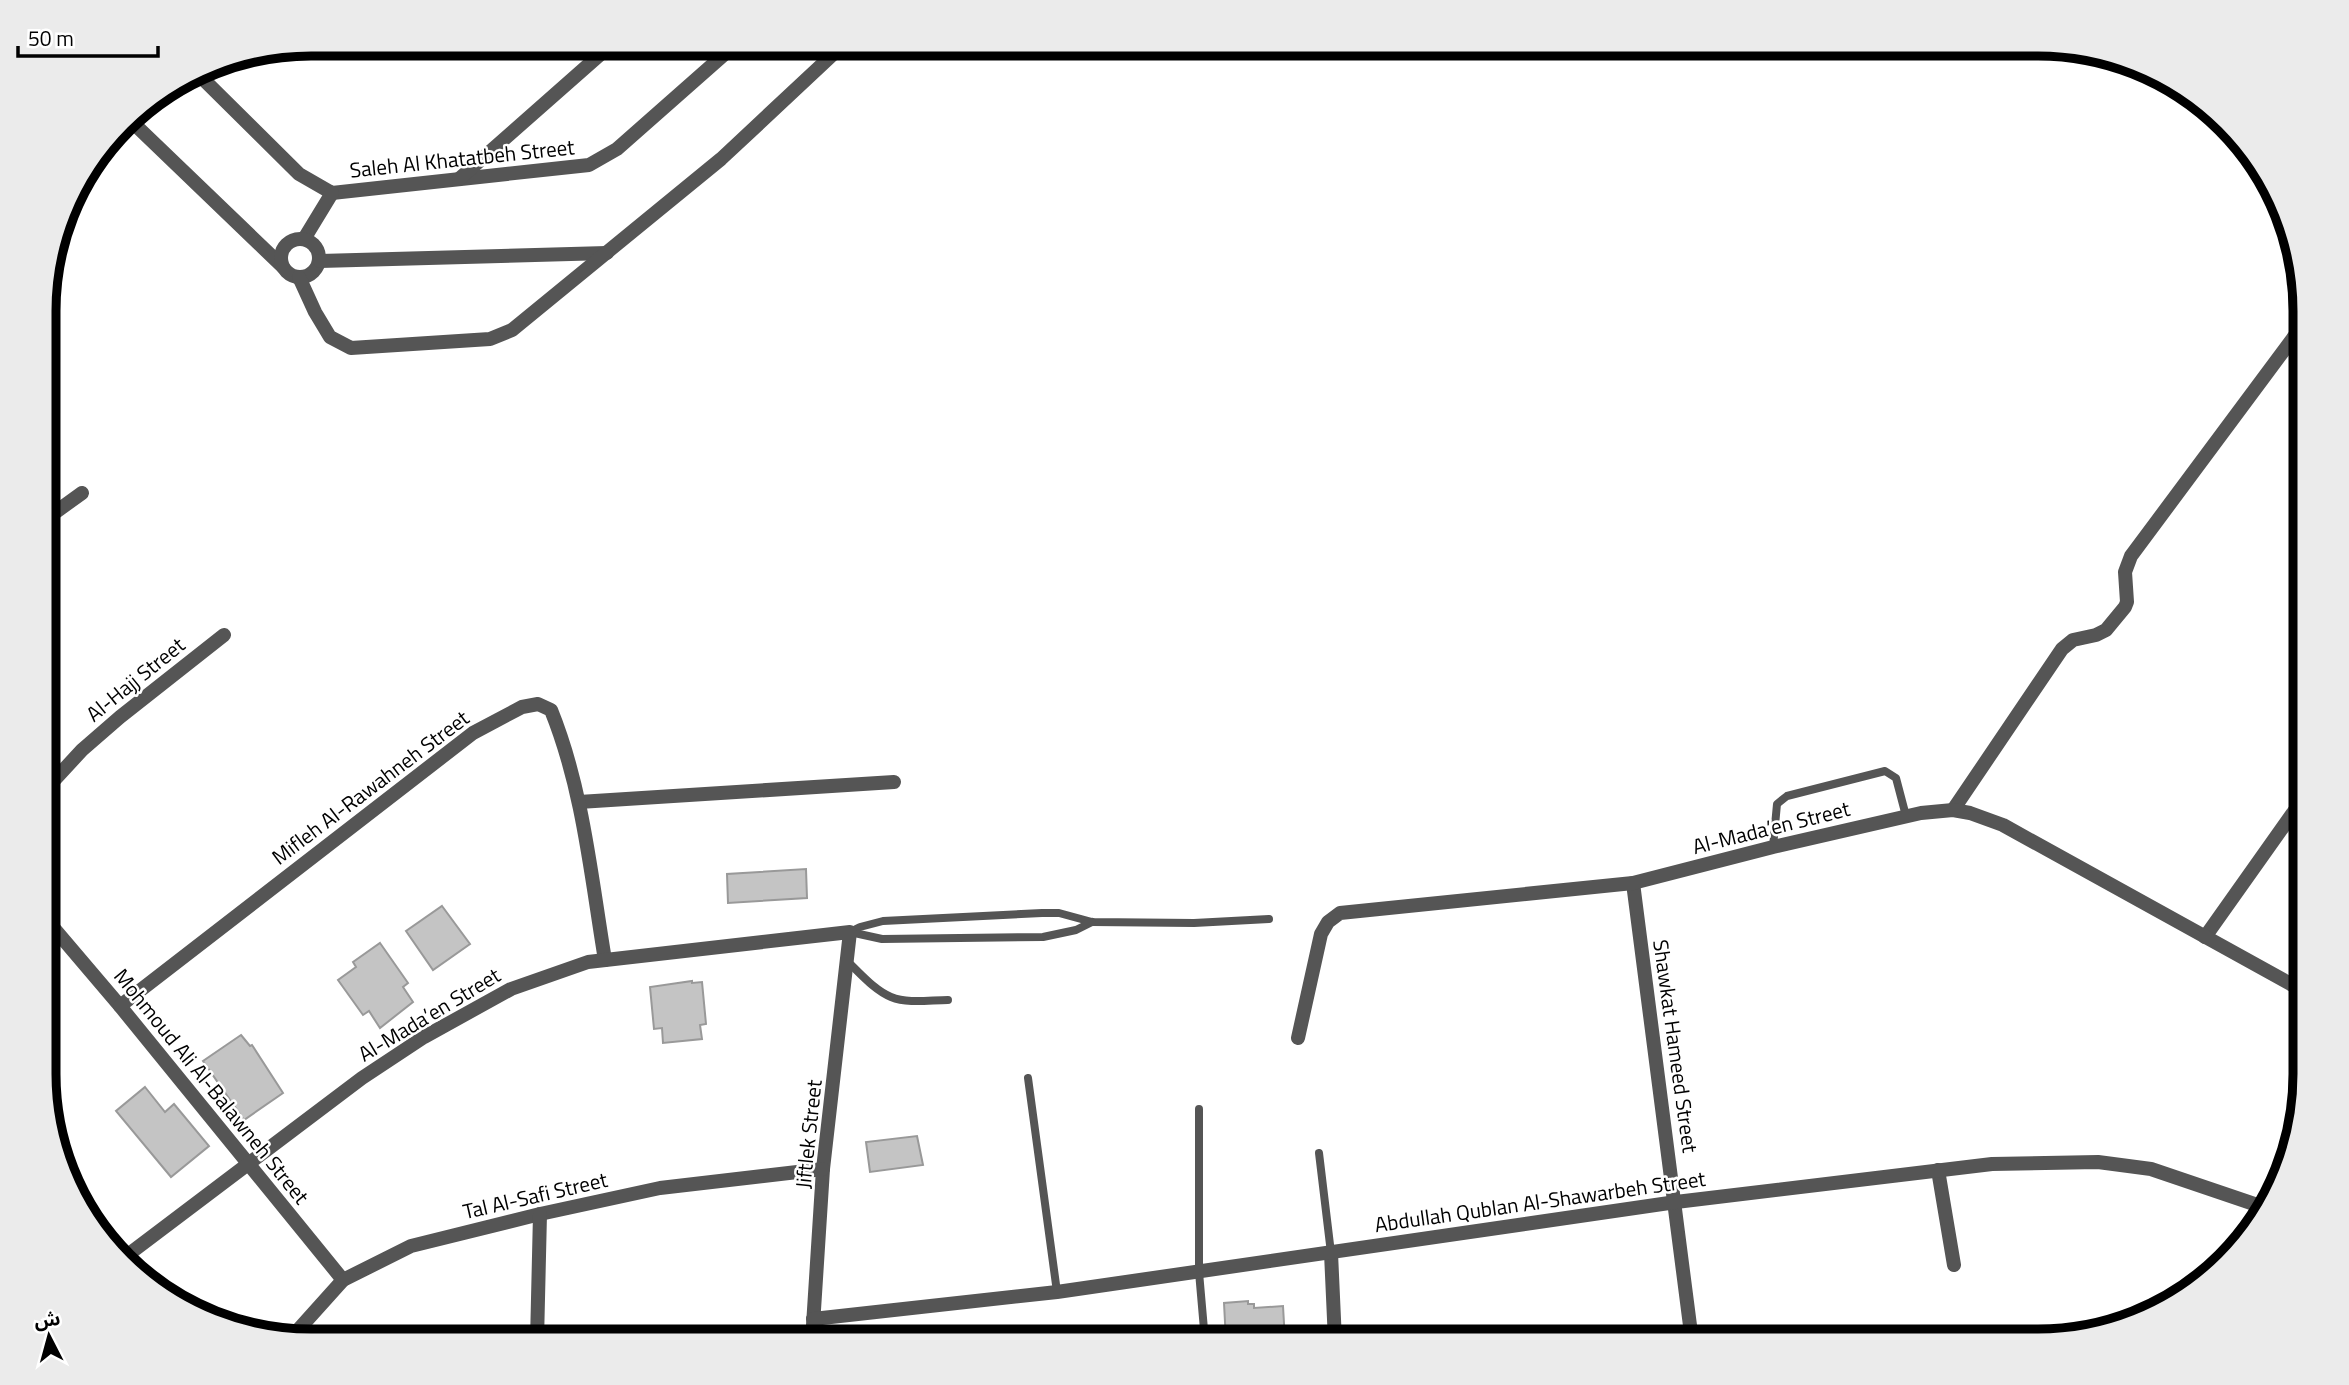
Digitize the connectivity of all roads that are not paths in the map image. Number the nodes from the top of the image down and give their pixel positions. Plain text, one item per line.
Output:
1 (598, 56) edge
2 (722, 56) edge
3 (831, 56) edge
4 (204, 79) edge
5 (136, 126) edge
6 (459, 179) junction
7 (332, 193) junction
8 (304, 239) junction
9 (607, 253) junction
10 (320, 261) junction
11 (283, 267) junction
12 (299, 277) junction
13 (2293, 338) edge
14 (82, 493) dead end
15 (56, 512) edge
16 (224, 635) dead end
17 (56, 778) edge
18 (894, 782) dead end
19 (579, 802) junction
20 (1953, 810) junction
21 (2293, 813) edge
22 (1906, 816) junction
23 (1773, 847) junction
24 (1633, 883) junction
25 (1269, 919) dead end
26 (1092, 922) junction
27 (56, 931) edge
28 (850, 932) junction
29 (2205, 937) junction
30 (605, 960) junction
31 (847, 961) junction
32 (2293, 985) edge
33 (948, 1000) dead end
34 (120, 1006) junction
35 (1298, 1038) dead end
36 (1028, 1078) dead end
37 (1199, 1109) dead end
38 (1318, 1153) dead end
39 (250, 1164) junction
40 (823, 1169) junction
41 (1938, 1170) junction
42 (1676, 1202) junction
43 (2257, 1205) edge
44 (540, 1214) junction
45 (130, 1253) edge
46 (1331, 1253) junction
47 (1954, 1265) dead end
48 (1199, 1272) junction
49 (343, 1280) junction
50 (1057, 1292) junction
51 (814, 1319) junction
52 (300, 1328) edge
53 (537, 1329) edge
54 (813, 1329) edge
55 (1204, 1329) edge
56 (1334, 1329) edge
57 (1691, 1329) edge

1 - 6 street
2 - 6 street, Saleh Al Khatatbeh Street
3 - 9 street
4 - 7 street, Saleh Al Khatatbeh Street
5 - 11 street
6 - 7 street, Saleh Al Khatatbeh Street
7 - 8 street
8 - 10 street
8 - 11 street
9 - 10 street
9 - 12 street
10 - 12 street
11 - 12 street
13 - 20 street
14 - 15 street
16 - 17 street, Al-Hajj Street
18 - 19 street
19 - 30 street, Mifleh Al-Rawahneh Street
19 - 34 street, Mifleh Al-Rawahneh Street
20 - 22 street, Al-Mada’en Street
20 - 29 street, Al-Mada’en Street
21 - 29 street
22 - 23 street, Al-Mada’en Street
22 - 23 lane
23 - 24 street, Al-Mada’en Street
24 - 35 street, Al-Mada’en Street
24 - 42 street, Shawkat Hameed Street
25 - 26 lane
26 - 28 lane
26 - 28 lane
27 - 34 street, Mohmoud Ali Al-Balawneh Street
28 - 30 street, Al-Mada’en Street
28 - 31 street, Jiftlek Street
29 - 32 street, Al-Mada’en Street
30 - 39 street, Al-Mada’en Street
31 - 33 lane
31 - 40 street, Jiftlek Street
34 - 39 street, Mohmoud Ali Al-Balawneh Street
36 - 50 lane
37 - 48 lane
38 - 46 lane
39 - 45 street, Al-Mada’en Street
39 - 49 street, Mohmoud Ali Al-Balawneh Street
40 - 44 street, Tal Al-Safi Street
40 - 51 street, Jiftlek Street
41 - 42 street, Abdullah Qublan Al-Shawarbeh Street
41 - 43 street, Abdullah Qublan Al-Shawarbeh Street
41 - 47 street
42 - 46 street, Abdullah Qublan Al-Shawarbeh Street
42 - 57 street, Shawkat Hameed Street
44 - 49 street, Tal Al-Safi Street
44 - 53 street
46 - 48 street, Abdullah Qublan Al-Shawarbeh Street
46 - 56 street
48 - 50 street, Abdullah Qublan Al-Shawarbeh Street
48 - 55 lane
49 - 52 street, Tal Al-Safi Street
50 - 51 street, Abdullah Qublan Al-Shawarbeh Street
51 - 54 street, Jiftlek Street

